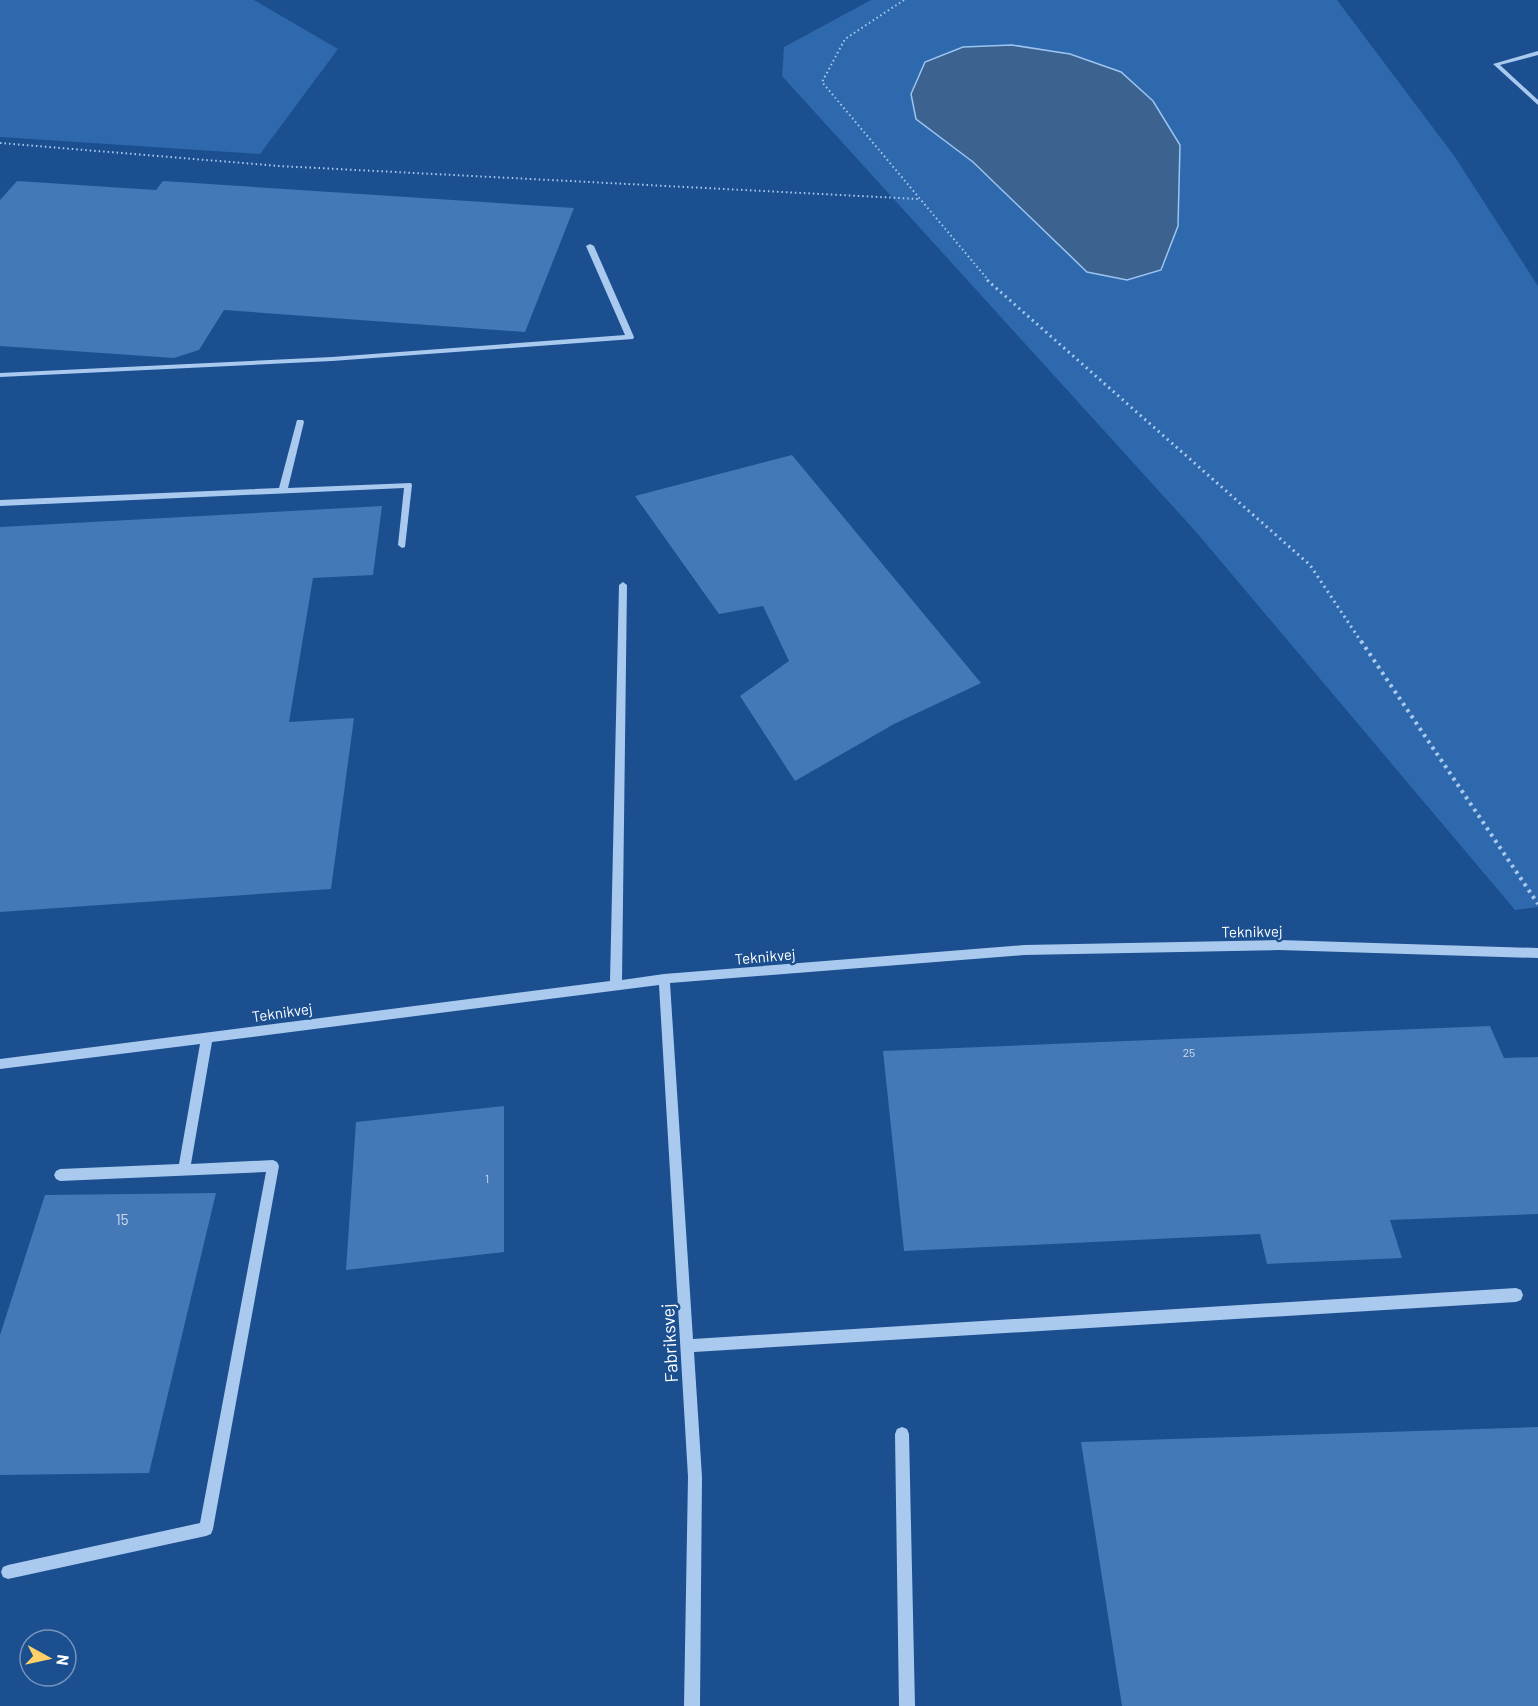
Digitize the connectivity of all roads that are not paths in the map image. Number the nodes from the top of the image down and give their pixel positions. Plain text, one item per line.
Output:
1 (1538, 53) edge
2 (1538, 103) edge
3 (590, 246) dead end
4 (0, 375) edge
5 (300, 422) dead end
6 (284, 490) junction
7 (0, 503) edge
8 (402, 545) dead end
9 (623, 585) dead end
10 (1538, 953) edge
11 (664, 979) junction
12 (616, 985) junction
13 (207, 1037) junction
14 (0, 1064) edge
15 (184, 1170) junction
16 (60, 1175) dead end
17 (1516, 1295) dead end
18 (687, 1346) junction
19 (902, 1434) dead end
20 (8, 1572) dead end
21 (693, 1706) edge
22 (907, 1706) edge

1 - 2 street
3 - 4 street
5 - 6 street
6 - 7 street
6 - 8 street
9 - 12 street
10 - 11 street, Teknikvej
11 - 12 street, Teknikvej
11 - 18 street, Fabriksvej
12 - 13 street, Teknikvej
13 - 14 street, Teknikvej
13 - 15 street
15 - 16 street
15 - 20 street
17 - 18 street
18 - 21 street, Fabriksvej
19 - 22 street

